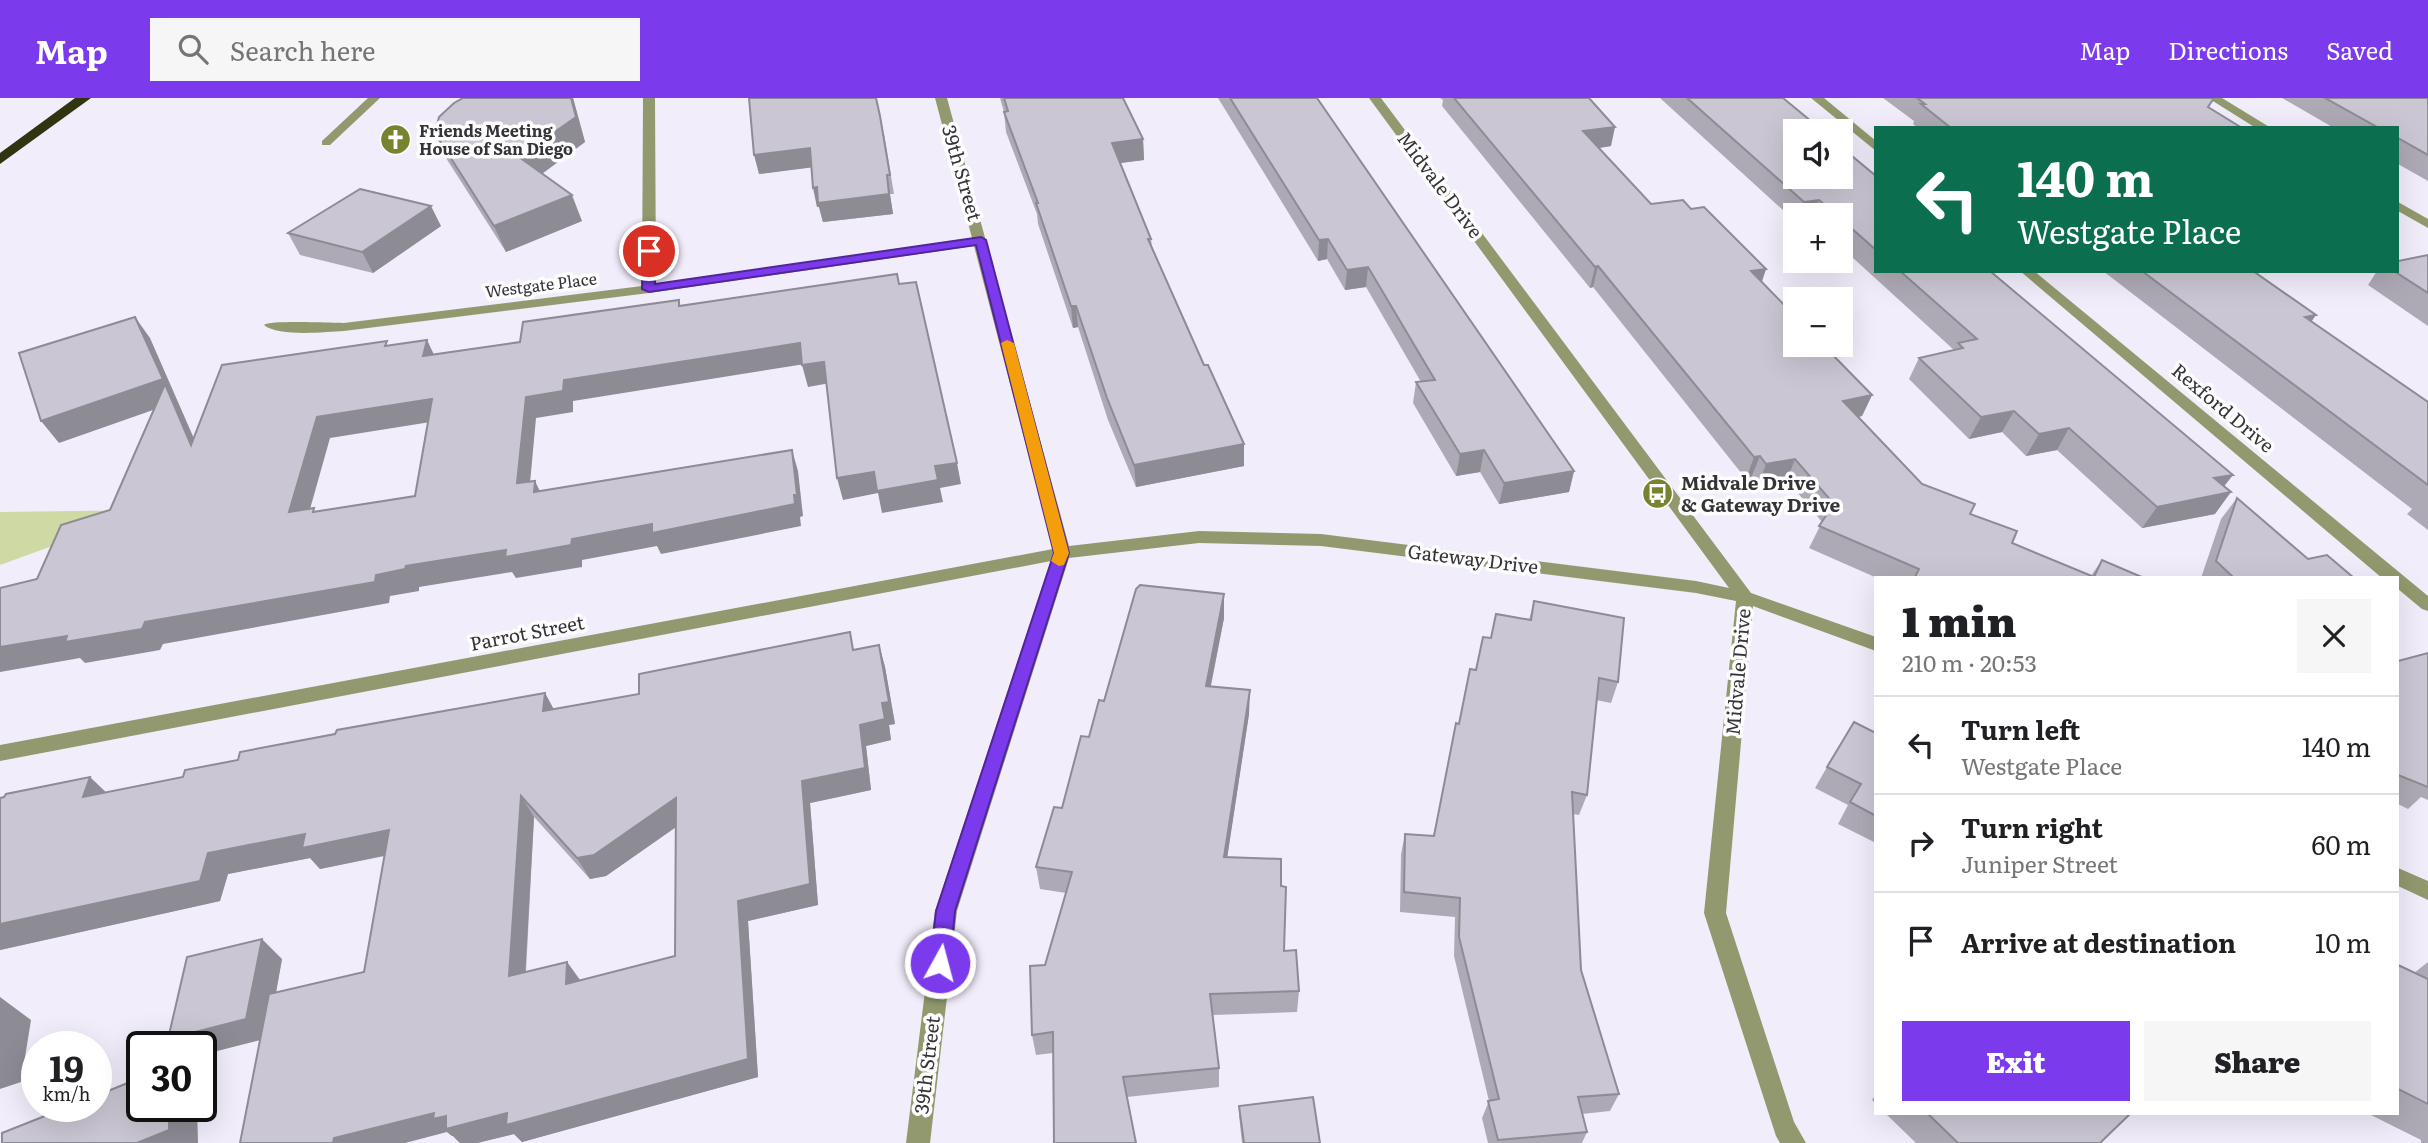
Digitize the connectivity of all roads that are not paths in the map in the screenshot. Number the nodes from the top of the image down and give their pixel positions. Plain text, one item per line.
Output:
1 (84, 98) edge
2 (374, 98) edge
3 (649, 98) edge
4 (941, 98) edge
5 (1375, 98) edge
6 (1817, 98) edge
7 (2214, 98) edge
8 (2262, 126) edge
9 (326, 143) dead end
10 (1874, 145) edge
11 (0, 160) edge
12 (2399, 207) edge
13 (2428, 224) edge
14 (981, 240) junction
15 (2028, 273) edge
16 (649, 289) junction
17 (271, 324) dead end
18 (1062, 553) junction
19 (2392, 576) edge
20 (2399, 581) edge
21 (1745, 597) junction
22 (2428, 605) edge
23 (1874, 643) edge
24 (0, 753) edge
25 (2399, 877) edge
26 (2428, 891) edge
27 (918, 1143) edge
28 (1794, 1143) edge

1 - 11 highway
2 - 9 street
3 - 16 street
4 - 14 street, 39th Street
5 - 21 street, Midvale Drive
6 - 10 street
7 - 8 street
12 - 13 street
14 - 16 street, Westgate Place
14 - 18 street, 39th Street
15 - 19 street, Rexford Drive
16 - 17 street, Westgate Place
18 - 21 street, Gateway Drive
18 - 24 street, Parrot Street
18 - 27 street, 39th Street
20 - 22 street, Rexford Drive
21 - 23 street, Gateway Drive
21 - 28 street, Midvale Drive
25 - 26 street

